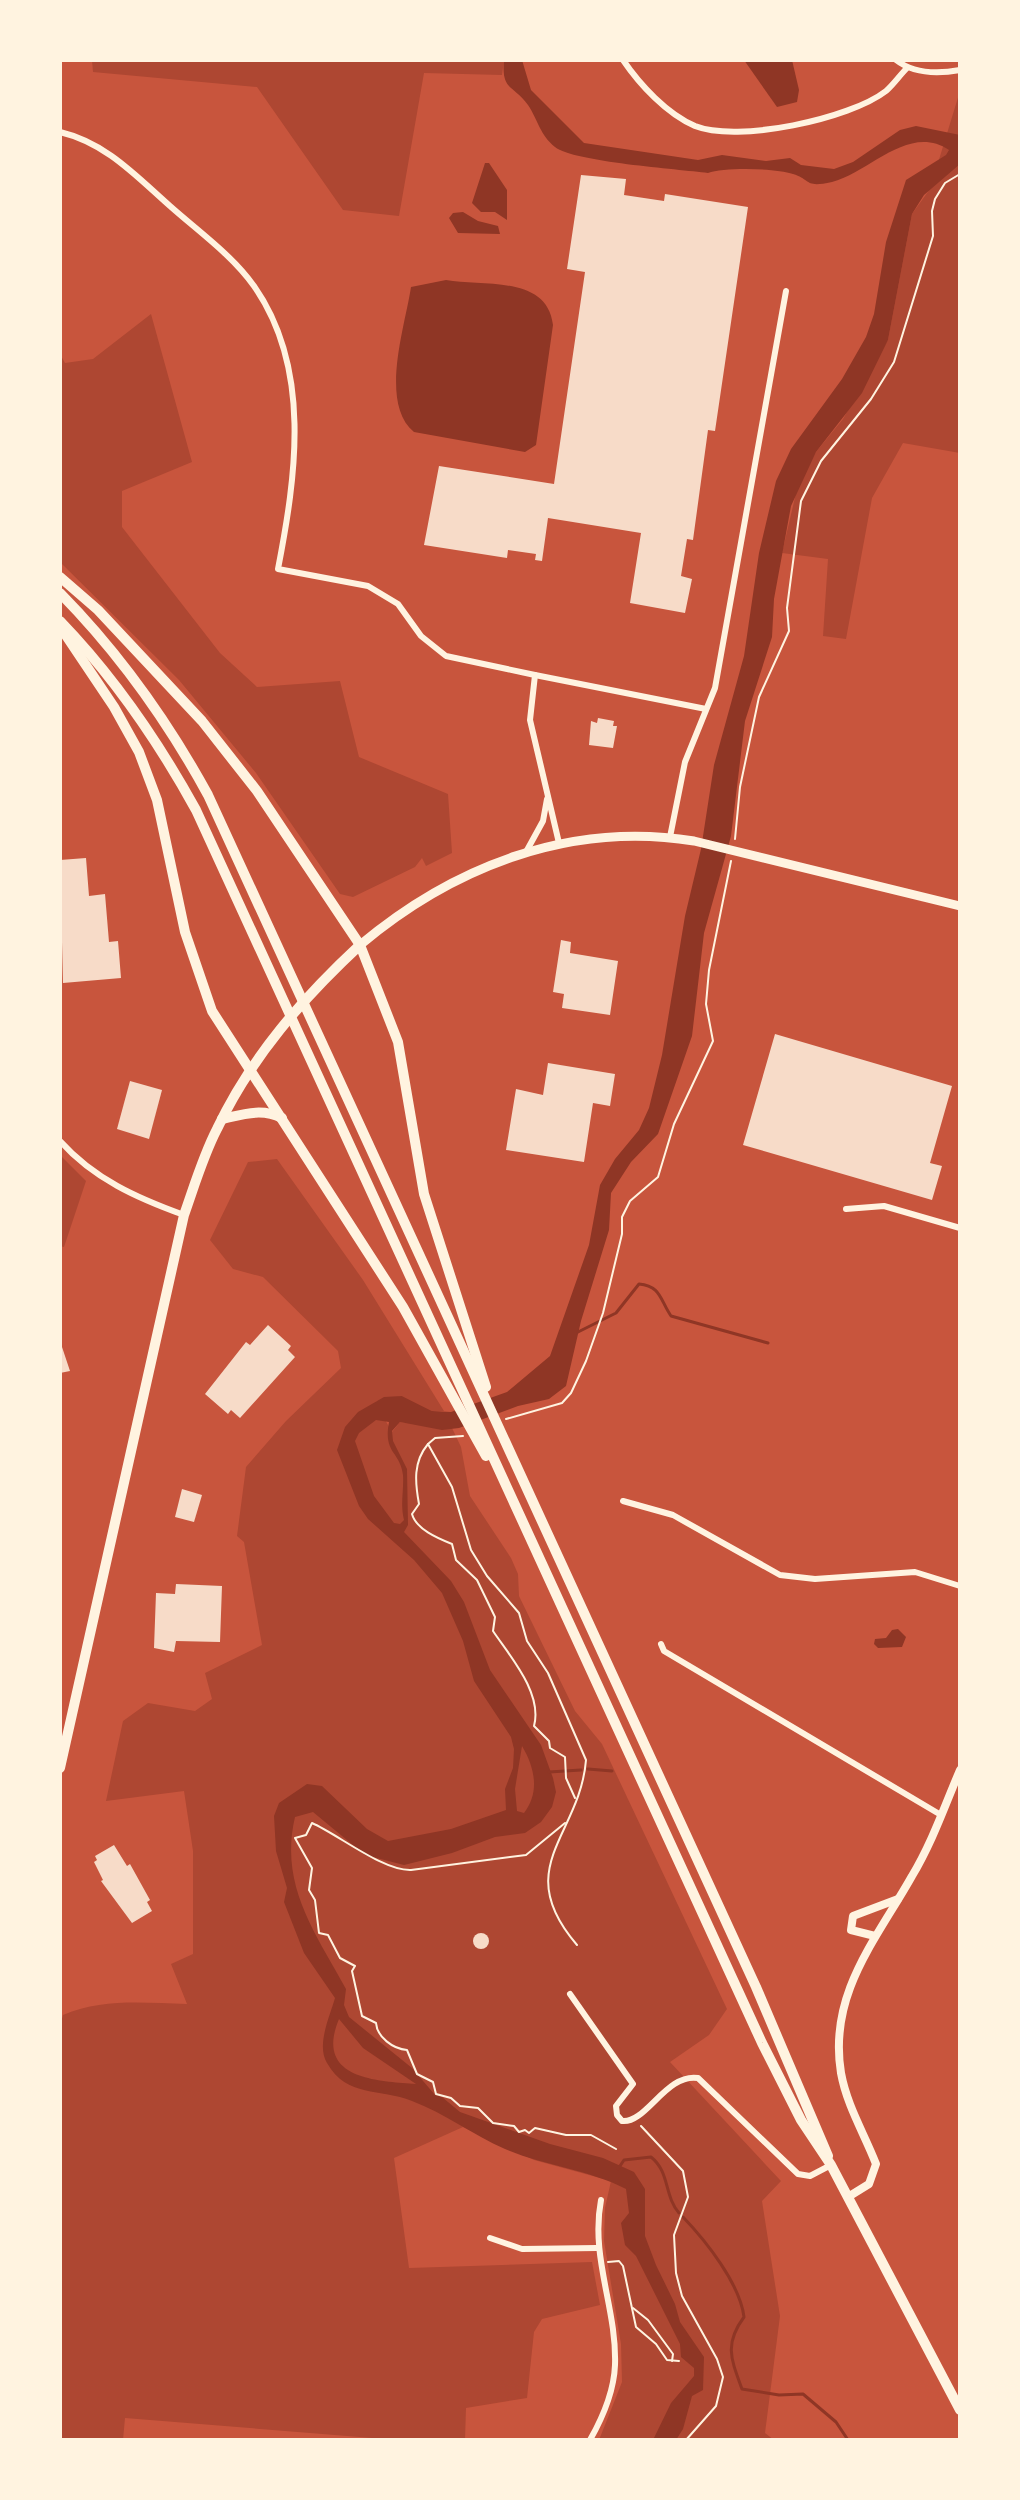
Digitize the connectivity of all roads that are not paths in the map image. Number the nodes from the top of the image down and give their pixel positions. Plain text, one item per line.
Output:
1 (623, 60) edge
2 (896, 60) edge
3 (907, 68) junction
4 (960, 70) edge
5 (60, 132) edge
6 (786, 291) dead end
7 (60, 577) edge
8 (60, 593) edge
9 (60, 623) edge
10 (535, 675) junction
11 (706, 709) junction
12 (547, 796) junction
13 (670, 837) junction
14 (559, 843) junction
15 (526, 852) junction
16 (960, 906) edge
17 (360, 945) junction
18 (250, 1071) junction
19 (222, 1119) junction
20 (284, 1119) junction
21 (60, 1141) edge
22 (846, 1209) dead end
23 (184, 1215) junction
24 (960, 1228) edge
25 (478, 1372) junction
26 (453, 1384) junction
27 (623, 1501) dead end
28 (960, 1586) edge
29 (661, 1644) dead end
30 (60, 1768) edge
31 (960, 1770) edge
32 (941, 1815) junction
33 (898, 1898) junction
34 (875, 1936) junction
35 (570, 1994) dead end
36 (831, 2165) junction
37 (848, 2197) junction
38 (601, 2200) dead end
39 (490, 2238) dead end
40 (597, 2248) junction
41 (960, 2410) edge
42 (590, 2440) edge

1 - 3 street
2 - 3 street
3 - 4 street
5 - 10 street
6 - 11 street
7 - 17 main road
8 - 25 main road
9 - 18 main road
9 - 26 main road
10 - 11 street
10 - 12 street
11 - 13 street
12 - 14 street
12 - 15 street
13 - 14 main road
13 - 16 main road
14 - 15 main road
15 - 17 main road
17 - 18 main road
17 - 25 main road
18 - 19 main road
18 - 20 main road
19 - 20 main road
19 - 23 main road
20 - 26 main road
21 - 23 street
22 - 24 street
23 - 30 main road
25 - 36 main road
26 - 36 main road
27 - 28 street
29 - 32 street
31 - 32 street
32 - 33 street
33 - 34 street
33 - 34 street
34 - 37 street
35 - 36 street
36 - 37 main road
37 - 41 main road
38 - 40 street
39 - 40 street
40 - 42 street

